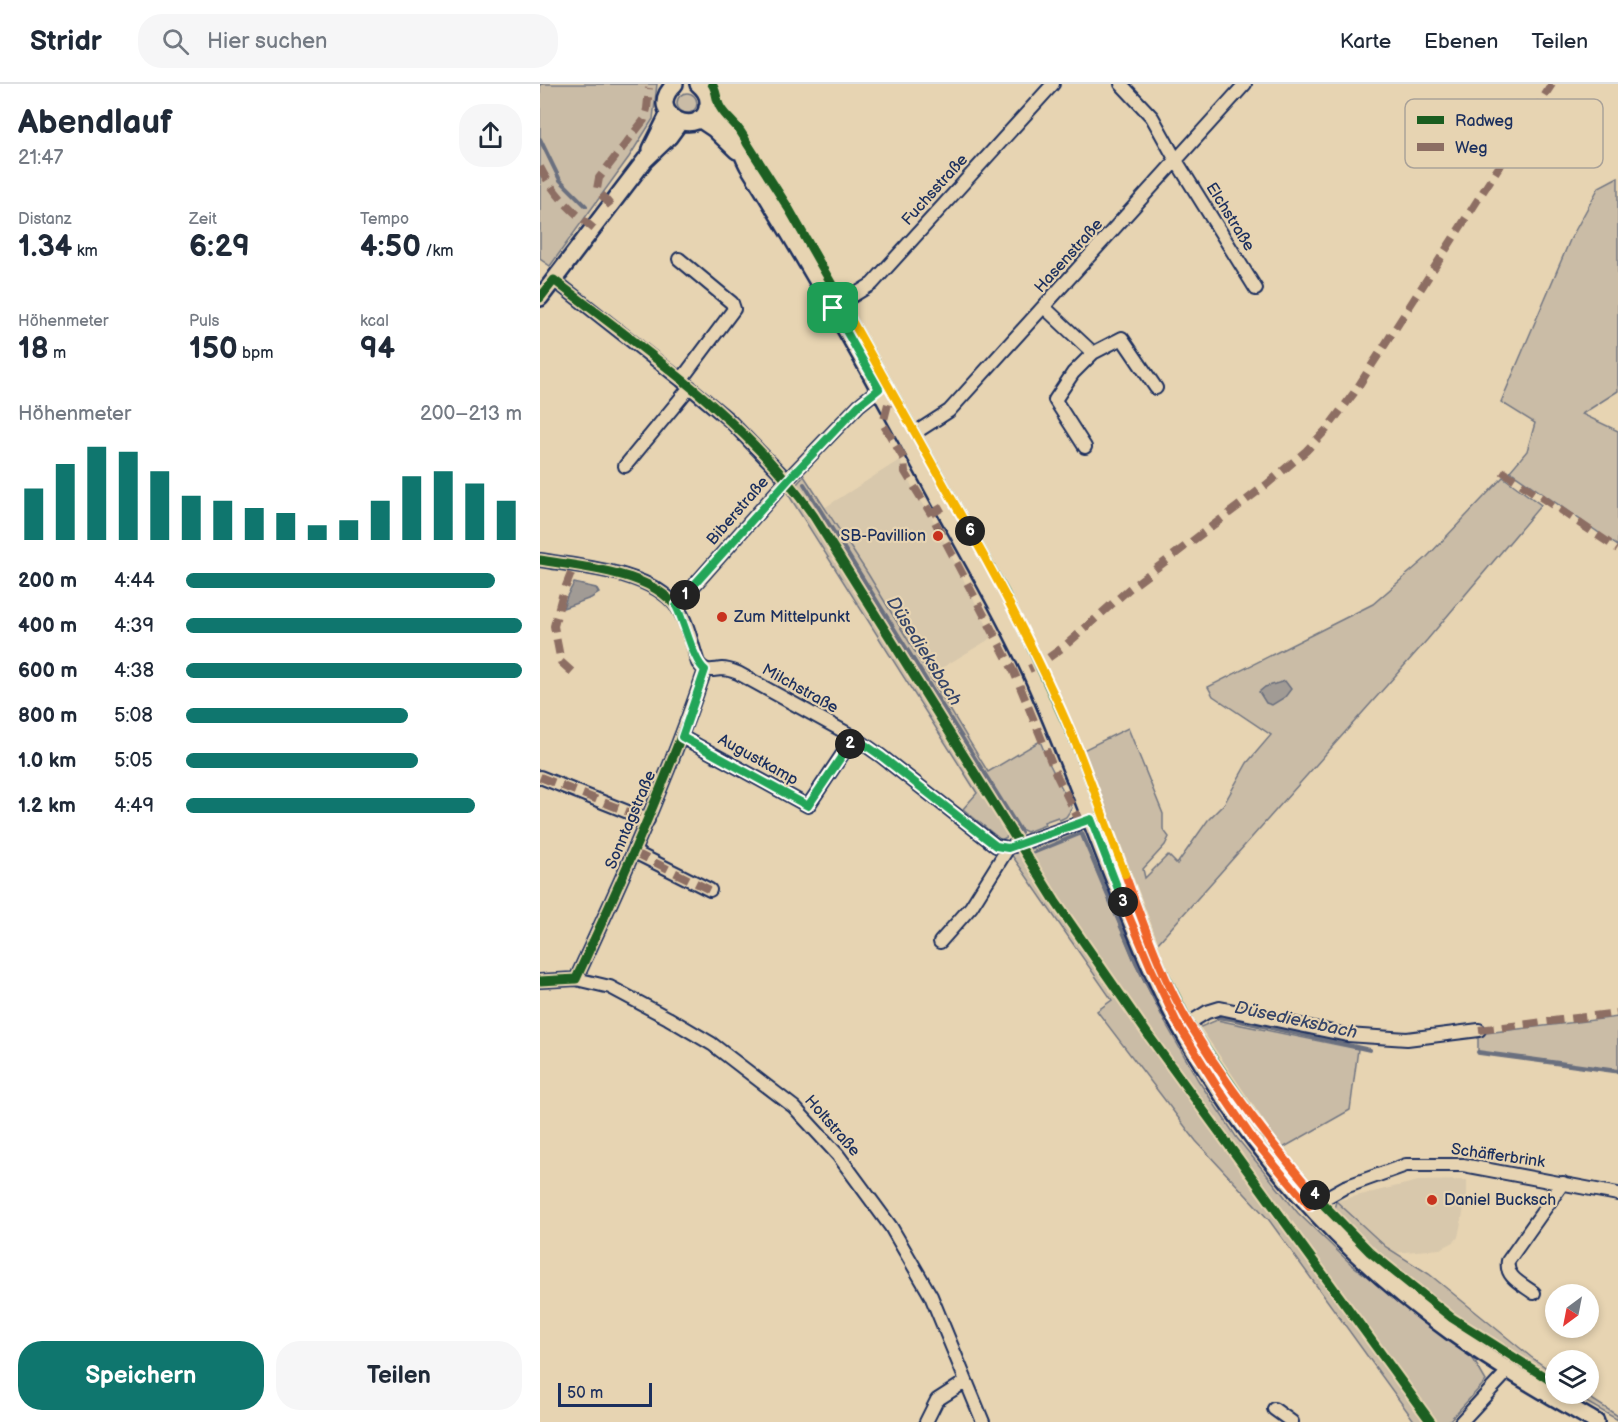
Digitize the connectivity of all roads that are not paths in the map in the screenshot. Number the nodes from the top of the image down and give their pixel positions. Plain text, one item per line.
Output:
1 (698, 84) edge
2 (1053, 84) edge
3 (1121, 84) edge
4 (1245, 84) edge
5 (671, 86) edge
6 (703, 113) junction
7 (675, 118) junction
8 (1177, 162) junction
9 (679, 259) dead end
10 (555, 280) junction
11 (1256, 289) dead end
12 (540, 298) edge
13 (833, 308) junction
14 (1045, 308) junction
15 (1093, 353) junction
16 (685, 383) junction
17 (1156, 388) dead end
18 (879, 389) junction
19 (907, 438) junction
20 (1085, 447) dead end
21 (625, 466) dead end
22 (788, 480) junction
23 (540, 560) edge
24 (676, 606) junction
25 (705, 670) junction
26 (682, 737) junction
27 (854, 737) junction
28 (540, 777) edge
29 (1091, 819) junction
30 (648, 820) junction
31 (1008, 848) junction
32 (634, 852) junction
33 (711, 890) dead end
34 (940, 942) dead end
35 (576, 980) junction
36 (540, 981) edge
37 (1181, 1028) junction
38 (1479, 1030) dead end
39 (1563, 1183) junction
40 (1618, 1194) edge
41 (1309, 1206) junction
42 (1534, 1293) dead end
43 (1508, 1371) junction
44 (965, 1382) junction
45 (1274, 1409) dead end
46 (926, 1422) edge
47 (983, 1422) edge
48 (1292, 1422) edge
49 (1461, 1422) edge
50 (1596, 1422) edge

1 - 6 street
2 - 13 street, Fuchsstraße
3 - 8 street, Elchstraße
4 - 8 street, Hasenstraße
5 - 7 street
6 - 7 street
6 - 13 street
7 - 10 street
8 - 11 street, Elchstraße
8 - 14 street, Hasenstraße
9 - 16 street
10 - 12 street
10 - 16 street
13 - 18 street
14 - 15 street
14 - 19 street, Hasenstraße
15 - 17 street
15 - 20 street
16 - 21 street
16 - 22 street
18 - 19 street
18 - 22 street, Biberstraße
19 - 29 street
22 - 24 street, Biberstraße
23 - 24 street
24 - 25 street
25 - 26 street, Sonntagstraße
25 - 27 street, Milchstraße
26 - 27 street, Augustkamp
26 - 30 street, Sonntagstraße
27 - 31 street, Milchstraße
28 - 30 street, Sonntagstraße
29 - 31 street
29 - 37 street
30 - 32 street, Sonntagstraße
31 - 34 street
32 - 33 street
32 - 35 street, Sonntagstraße
35 - 36 street, Holtstraße
35 - 44 street, Holtstraße
37 - 38 street
37 - 41 street
39 - 40 street, Schäfferbrink
39 - 41 street, Schäfferbrink
39 - 42 street
41 - 43 street
43 - 49 street
43 - 50 street
44 - 46 street
44 - 47 street, Holtstraße
45 - 48 street

